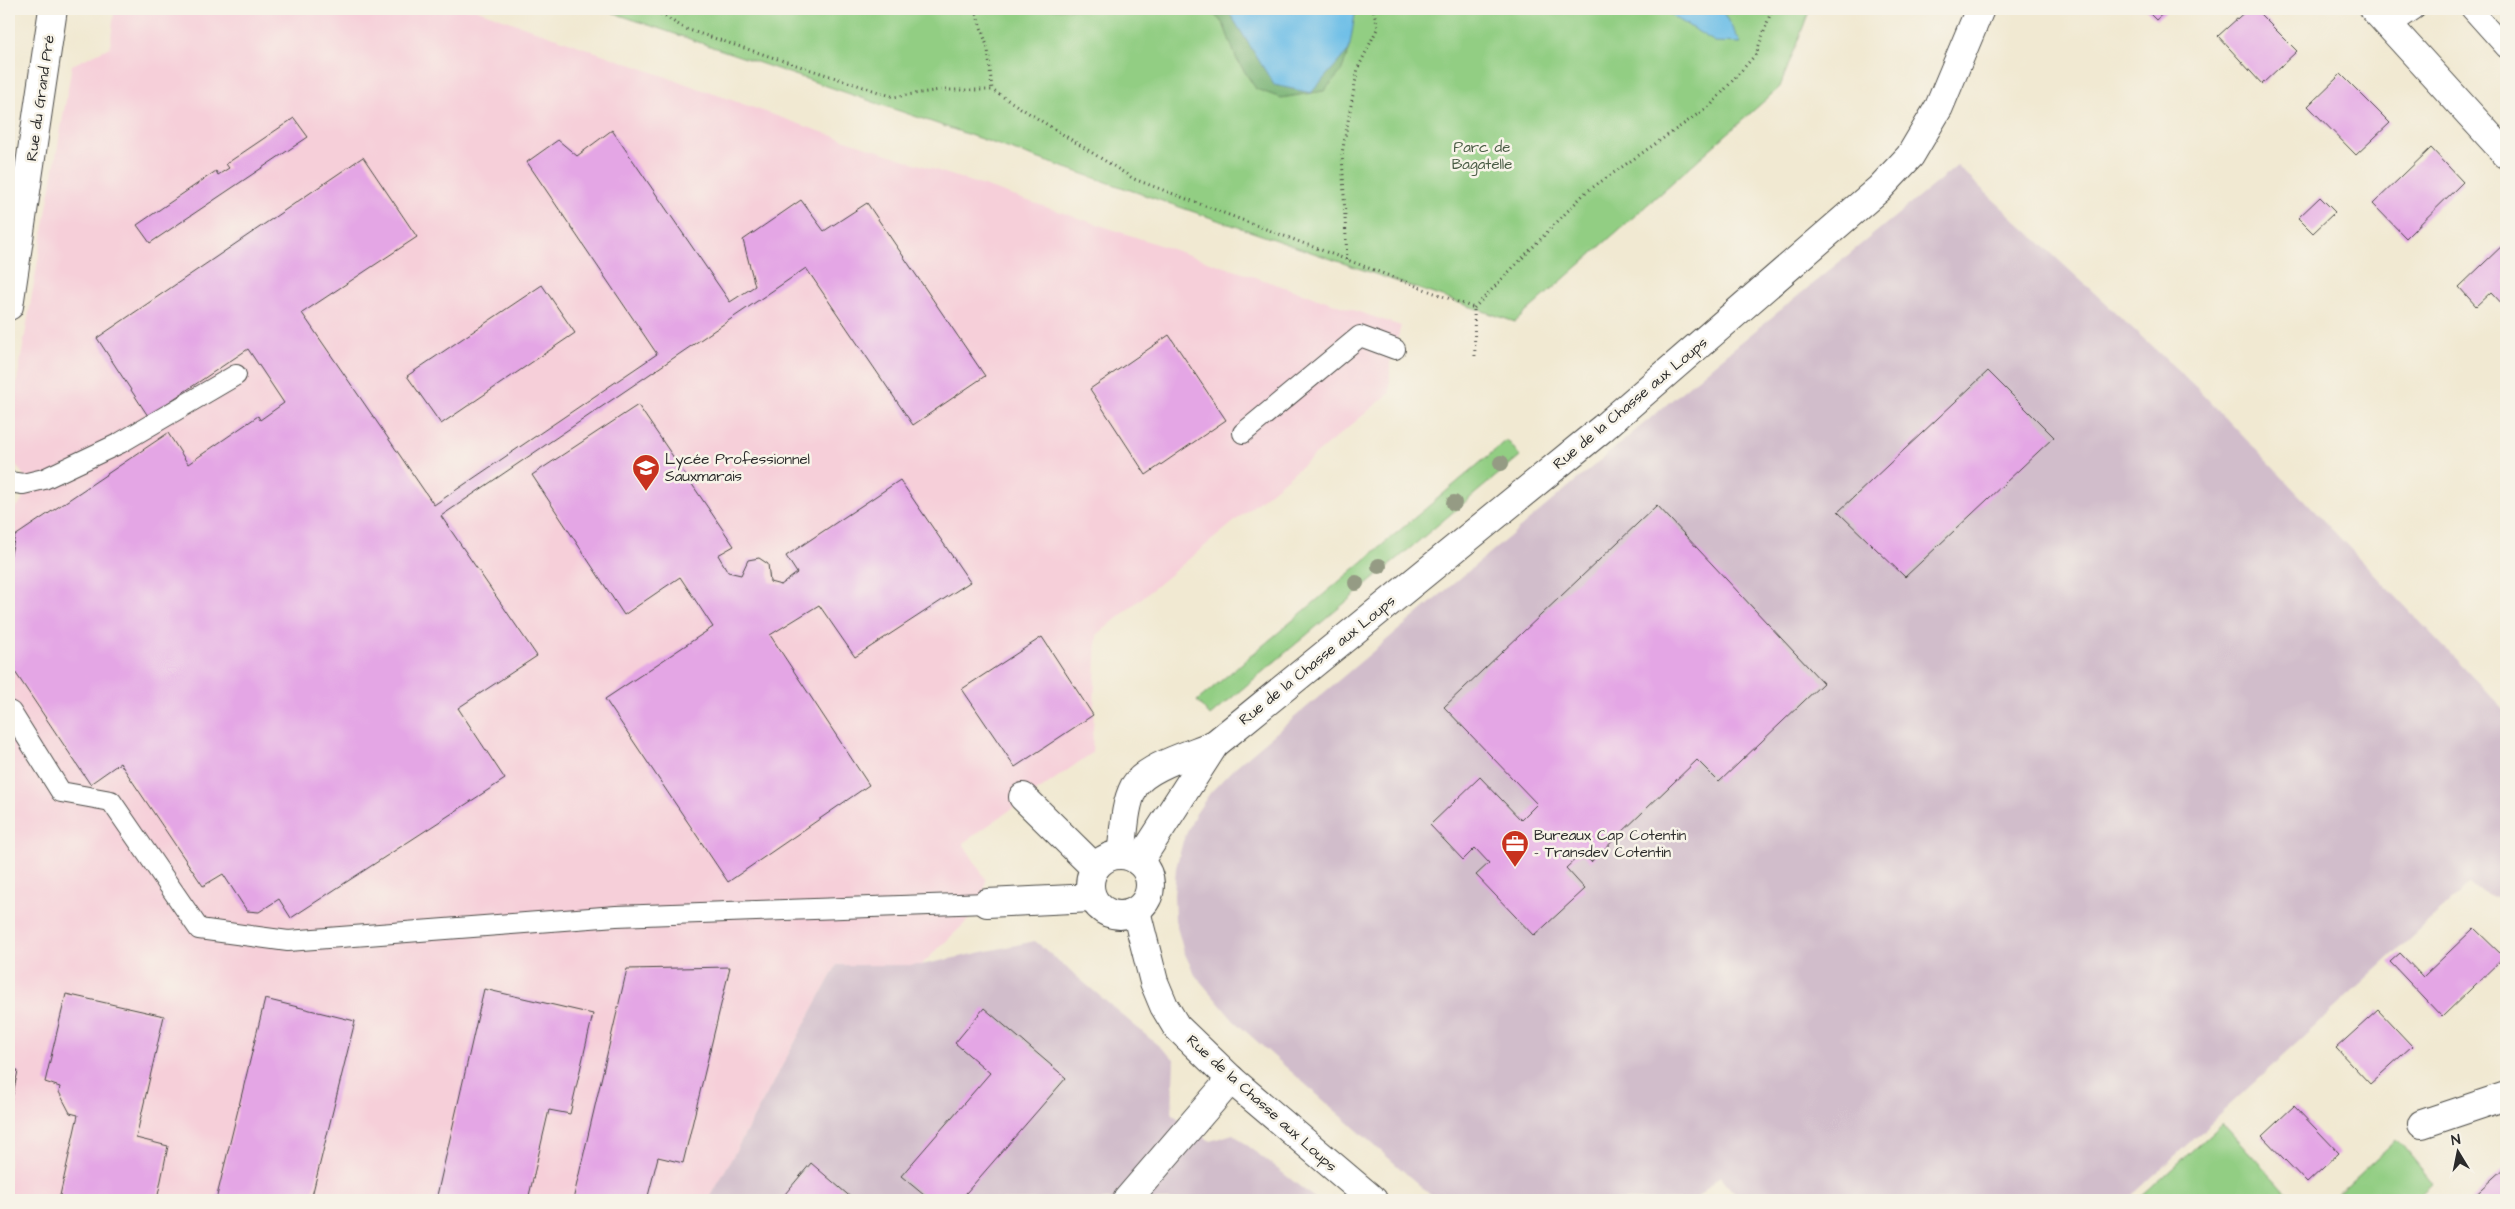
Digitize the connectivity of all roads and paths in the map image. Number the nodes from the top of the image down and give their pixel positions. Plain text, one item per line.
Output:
1 (53, 9) edge
2 (652, 9) edge
3 (975, 9) edge
4 (1373, 9) edge
5 (1772, 9) edge
6 (1980, 9) edge
7 (2415, 9) edge
8 (2471, 9) edge
9 (2382, 18) edge
10 (2506, 48) edge
11 (992, 90) junction
12 (2506, 154) edge
13 (1348, 260) junction
14 (9, 306) edge
15 (1474, 308) junction
16 (1394, 349) dead end
17 (1475, 359) dead end
18 (236, 375) dead end
19 (1243, 433) dead end
20 (9, 482) edge
21 (9, 712) edge
22 (1215, 744) junction
23 (1023, 797) dead end
24 (1130, 859) junction
25 (1095, 868) junction
26 (1092, 898) junction
27 (987, 903) joint
28 (1136, 911) junction
29 (1231, 1079) junction
30 (2506, 1096) edge
31 (2422, 1124) dead end
32 (1127, 1200) edge
33 (1373, 1200) edge

1 - 14 street, Rue du Grand Pré
2 - 11 path
3 - 11 path
4 - 13 path
5 - 15 path
6 - 22 street, Rue de la Chasse aux Loups
7 - 9 lane
8 - 10 lane
9 - 12 street
11 - 13 path
13 - 15 path
15 - 17 path
16 - 19 lane
18 - 20 lane
21 - 27 lane
22 - 24 street, Rue de la Chasse aux Loups
22 - 24 street, Rue de la Chasse aux Loups
23 - 25 street
24 - 25 street
24 - 28 street
25 - 26 street
26 - 27 street
26 - 28 street
28 - 29 street, Rue de la Chasse aux Loups
29 - 32 street
29 - 33 street, Rue de la Chasse aux Loups
30 - 31 street

